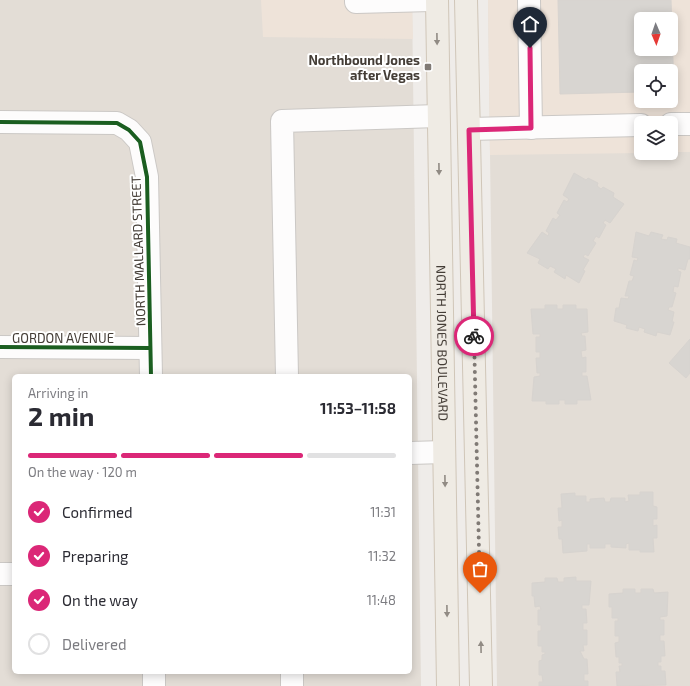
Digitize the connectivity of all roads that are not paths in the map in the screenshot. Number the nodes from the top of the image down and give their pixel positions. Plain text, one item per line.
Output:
1 (356, 0) edge
2 (431, 0) edge
3 (436, 0) edge
4 (466, 0) edge
5 (529, 0) edge
6 (438, 116) junction
7 (0, 122) edge
8 (678, 124) edge
9 (690, 124) edge
10 (634, 125) edge
11 (531, 128) junction
12 (469, 130) junction
13 (0, 347) edge
14 (150, 348) junction
15 (151, 374) edge
16 (287, 374) edge
17 (444, 452) junction
18 (477, 452) junction
19 (412, 453) edge
20 (0, 574) edge
21 (12, 574) edge
22 (154, 674) edge
23 (292, 674) edge
24 (154, 686) edge
25 (292, 686) edge
26 (448, 686) edge
27 (481, 686) edge

1 - 2 street
3 -> 6 main road, NORTH JONES BOULEVARD
4 - 12 main road
5 - 11 street
6 - 16 street
6 -> 17 main road, NORTH JONES BOULEVARD
7 - 14 street, NORTH MALLARD STREET
8 - 9 street
10 - 11 street
11 - 12 street
12 - 18 main road
13 - 14 street, GORDON AVENUE
14 - 15 street, NORTH MALLARD STREET
17 - 18 main road
17 - 19 street
17 -> 26 main road, NORTH JONES BOULEVARD
27 -> 18 main road
20 - 21 street
22 - 24 street
23 - 25 street

